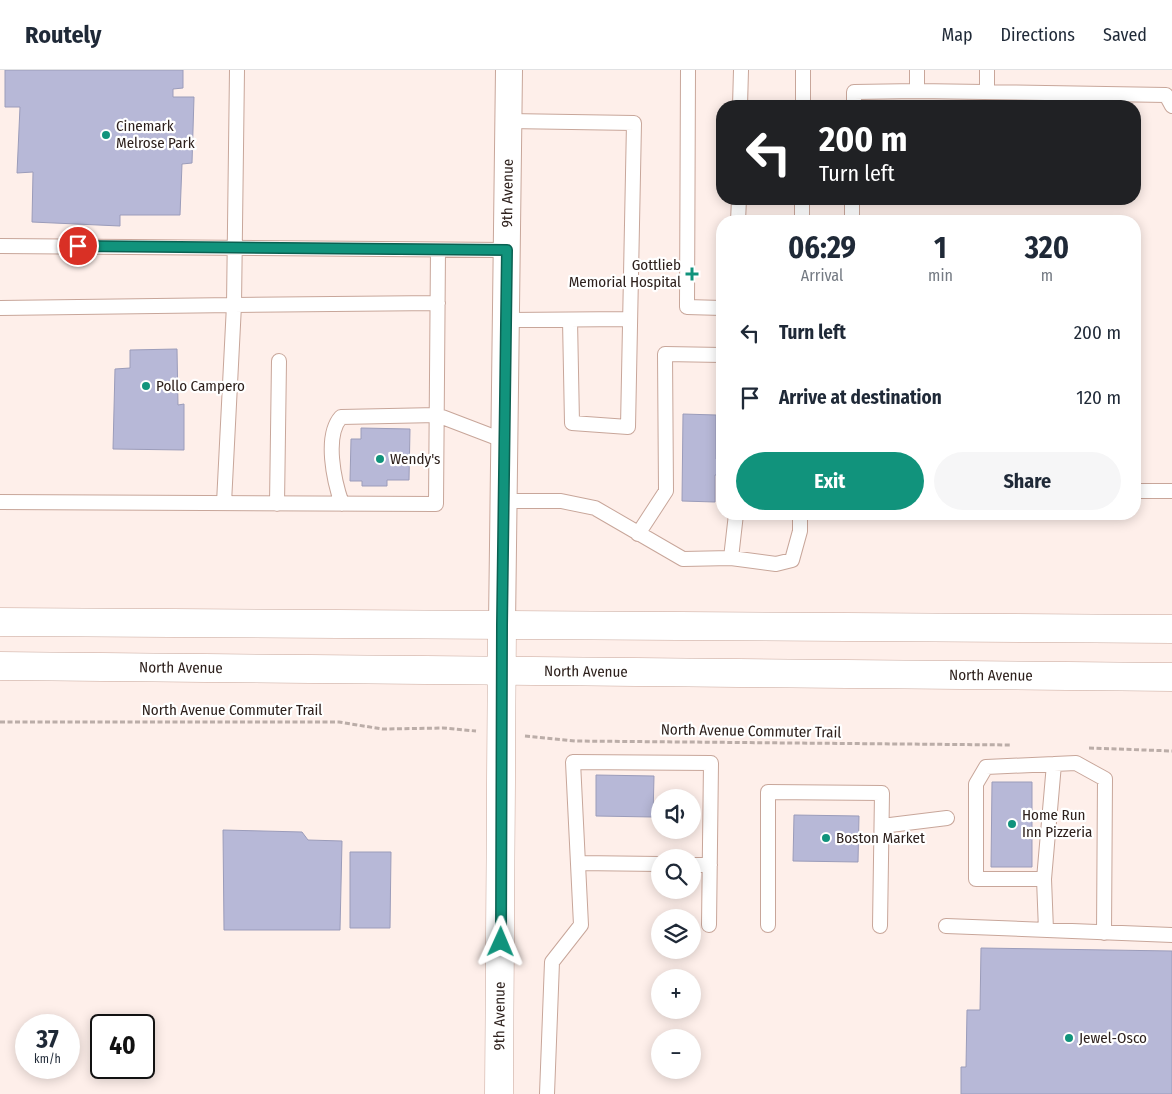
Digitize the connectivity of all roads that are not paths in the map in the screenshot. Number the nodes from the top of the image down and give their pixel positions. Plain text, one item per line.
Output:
1 (237, 70) edge
2 (509, 70) edge
3 (688, 70) edge
4 (741, 70) edge
5 (804, 70) edge
6 (917, 70) edge
7 (986, 70) edge
8 (916, 91) junction
9 (987, 92) junction
10 (740, 100) edge
11 (803, 100) edge
12 (854, 100) edge
13 (1172, 106) edge
14 (508, 121) junction
15 (0, 246) edge
16 (234, 248) junction
17 (438, 250) junction
18 (507, 250) junction
19 (438, 303) junction
20 (234, 306) junction
21 (0, 308) edge
22 (716, 308) edge
23 (630, 319) junction
24 (506, 320) junction
25 (570, 320) junction
26 (716, 355) edge
27 (279, 361) dead end
28 (437, 415) junction
29 (504, 441) junction
30 (1141, 491) edge
31 (1172, 491) edge
32 (504, 501) junction
33 (0, 502) edge
34 (224, 503) junction
35 (277, 504) junction
36 (342, 504) junction
37 (735, 520) edge
38 (800, 520) edge
39 (638, 534) junction
40 (731, 558) junction
41 (0, 622) edge
42 (502, 625) junction
43 (1172, 629) edge
44 (0, 666) edge
45 (502, 671) junction
46 (1172, 677) edge
47 (1054, 764) junction
48 (948, 818) dead end
49 (882, 826) junction
50 (578, 863) junction
51 (651, 864) edge
52 (701, 865) edge
53 (710, 865) junction
54 (1044, 879) junction
55 (710, 925) dead end
56 (768, 925) dead end
57 (880, 926) dead end
58 (946, 926) dead end
59 (1046, 930) junction
60 (1104, 932) junction
61 (1172, 935) edge
62 (499, 1094) edge
63 (547, 1094) edge

1 - 16 lane
2 - 14 street, 9th Avenue
3 - 22 lane
4 - 10 lane
5 - 11 lane
6 - 8 lane
7 - 9 lane
8 - 9 lane
8 - 12 lane
9 - 13 lane
14 - 18 street, 9th Avenue
14 - 23 lane
15 - 16 lane
16 - 17 lane
16 - 20 lane
17 - 18 lane
17 - 19 lane
18 - 24 street, 9th Avenue
19 - 20 lane
19 - 28 lane
20 - 21 lane
20 - 34 lane
23 - 25 lane
23 - 25 lane
24 - 25 lane
24 - 29 street, 9th Avenue
26 - 39 lane
27 - 35 lane
28 - 29 lane
28 - 36 lane
28 - 36 lane
29 - 32 street, 9th Avenue
30 - 31 lane
32 - 39 lane
32 - 42 street, 9th Avenue
33 - 34 lane
34 - 35 lane
35 - 36 lane
37 - 40 lane
38 - 40 lane
39 - 40 lane
41 - 42 main road
42 - 43 main road
42 - 45 main road, 9th Avenue
44 - 45 main road, North Avenue
45 - 46 main road, North Avenue
45 - 62 main road, 9th Avenue
47 - 54 lane
47 - 54 lane
47 - 60 lane
48 - 49 lane
49 - 56 lane
49 - 57 lane
50 - 51 lane
50 - 53 lane
50 - 63 lane
52 - 53 lane
53 - 55 lane
54 - 59 lane
58 - 59 lane
59 - 60 lane
60 - 61 lane

